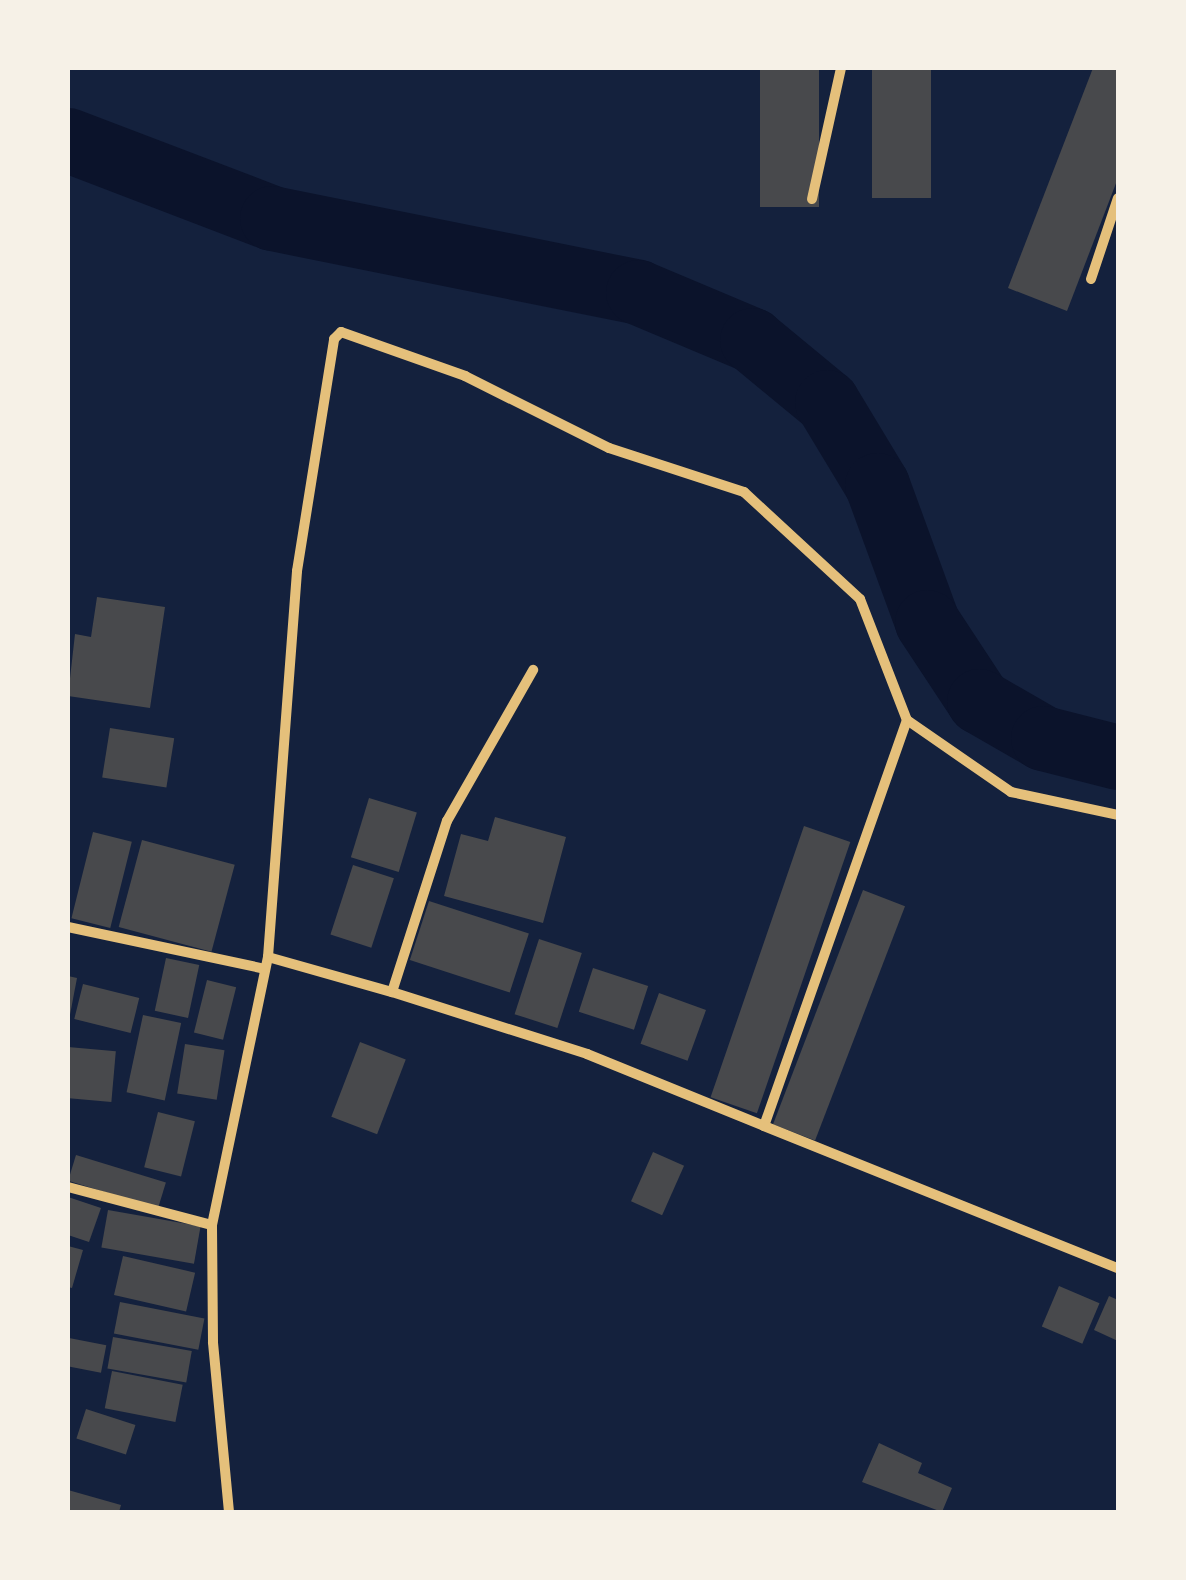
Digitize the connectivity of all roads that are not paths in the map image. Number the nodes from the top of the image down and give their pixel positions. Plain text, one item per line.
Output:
1 (841, 68) edge
2 (1118, 198) edge
3 (812, 199) dead end
4 (1091, 278) dead end
5 (533, 670) dead end
6 (907, 720) junction
7 (1118, 815) edge
8 (68, 927) edge
9 (268, 956) junction
10 (265, 970) junction
11 (392, 992) junction
12 (764, 1126) junction
13 (68, 1187) edge
14 (212, 1225) junction
15 (1118, 1268) edge
16 (230, 1512) edge

1 - 3 street
2 - 4 street
5 - 11 street
6 - 7 street
6 - 9 street
6 - 12 street
8 - 10 street
9 - 10 street
9 - 11 street
10 - 14 street
11 - 12 street
12 - 15 street
13 - 14 street
14 - 16 street

